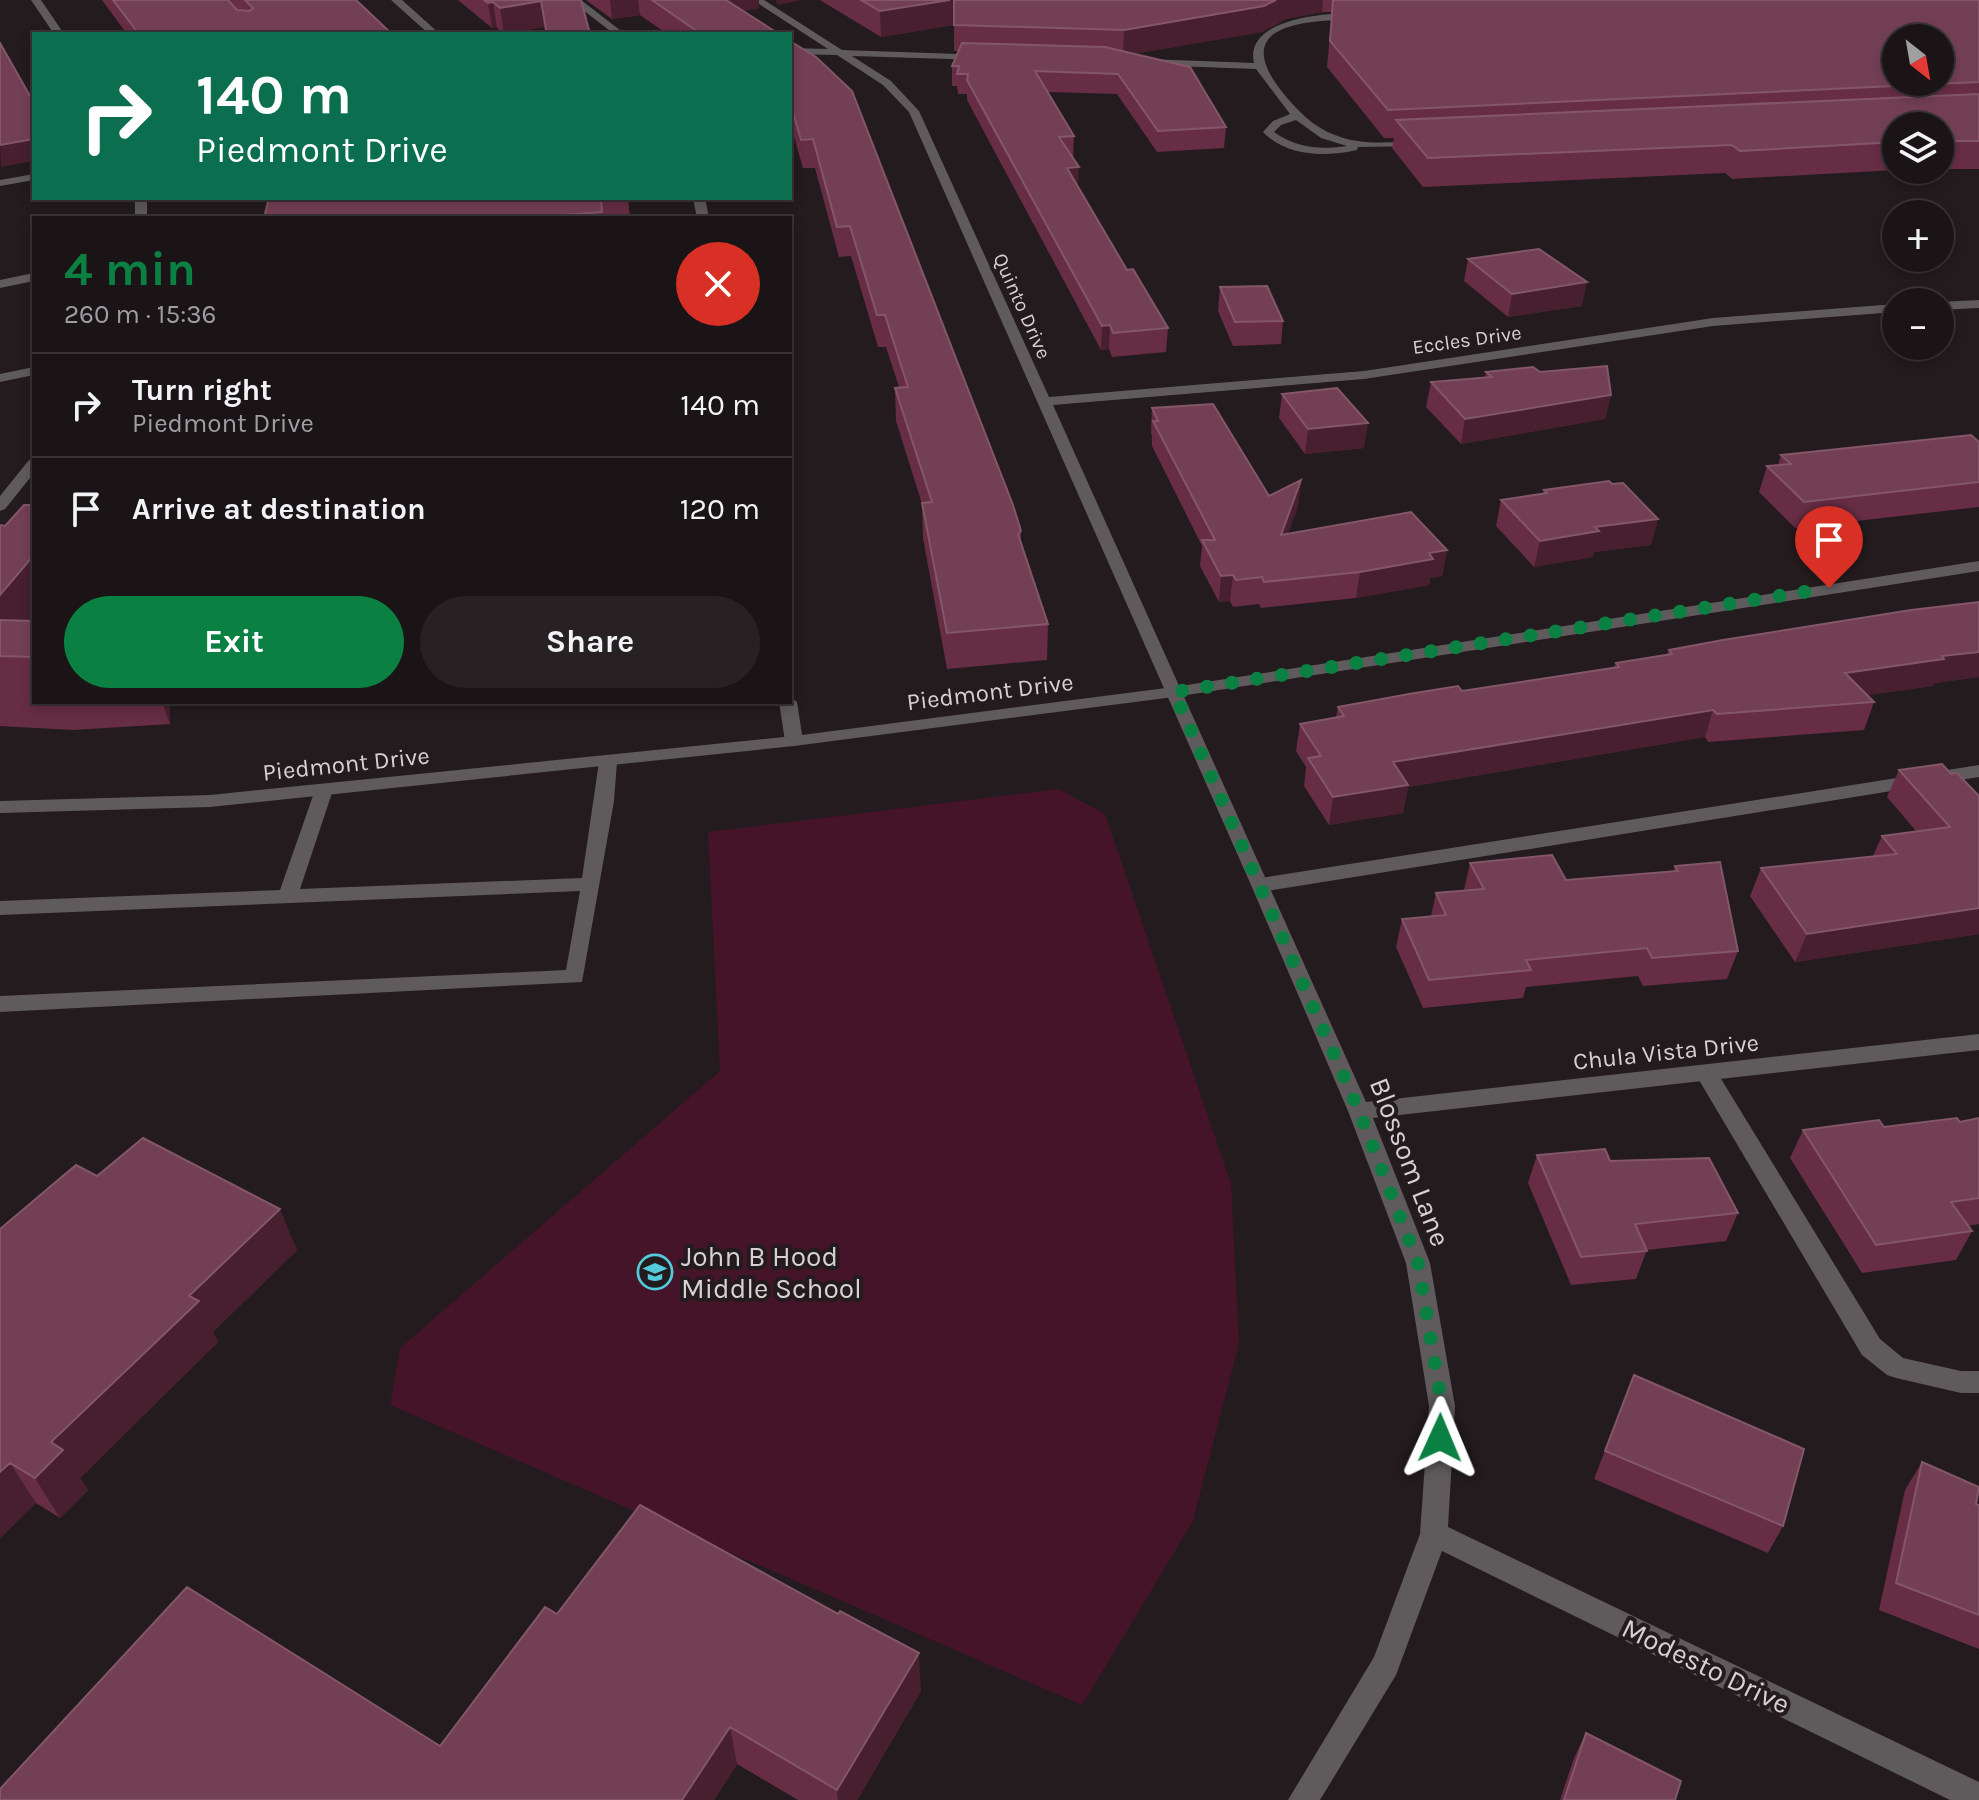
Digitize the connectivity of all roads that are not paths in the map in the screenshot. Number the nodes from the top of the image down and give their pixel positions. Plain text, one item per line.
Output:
1 (36, 0) edge
2 (396, 0) edge
3 (575, 0) edge
4 (758, 0) edge
5 (1372, 15) edge
6 (58, 32) edge
7 (433, 32) edge
8 (617, 32) edge
9 (792, 51) edge
10 (844, 53) junction
11 (988, 57) edge
12 (1132, 62) edge
13 (1259, 66) junction
14 (1296, 116) junction
15 (1439, 143) edge
16 (1365, 145) junction
17 (32, 177) edge
18 (0, 183) edge
19 (32, 277) edge
20 (0, 284) edge
21 (1979, 304) edge
22 (1954, 305) edge
23 (1882, 309) edge
24 (32, 371) edge
25 (0, 378) edge
26 (1043, 402) junction
27 (32, 466) edge
28 (0, 506) edge
29 (1979, 566) edge
30 (1174, 692) junction
31 (788, 704) edge
32 (794, 741) junction
33 (608, 762) junction
34 (1979, 771) edge
35 (324, 790) junction
36 (0, 807) edge
37 (590, 884) junction
38 (1261, 885) junction
39 (288, 895) junction
40 (0, 908) edge
41 (0, 1004) edge
42 (1979, 1042) edge
43 (1707, 1075) junction
44 (1359, 1111) junction
45 (1979, 1382) edge
46 (1434, 1534) junction
47 (1979, 1798) edge
48 (1303, 1800) edge

1 - 6 street
2 - 7 street
3 - 8 street
4 - 10 street, Quinto Drive
5 - 13 street
9 - 10 street
10 - 11 street
10 - 26 street, Quinto Drive
12 - 13 street
13 - 14 street
14 - 16 street
14 - 16 street
15 - 16 street
17 - 18 street
19 - 20 street
21 - 22 street
23 - 26 street, Eccles Drive
24 - 25 street
26 - 30 street, Quinto Drive
27 - 28 street
29 - 30 street, Piedmont Drive
30 - 32 street, Piedmont Drive
30 - 38 street, Blossom Lane
31 - 32 street
32 - 33 street, Piedmont Drive
33 - 35 street, Piedmont Drive
33 - 37 street
34 - 38 street
35 - 36 street, Piedmont Drive
35 - 39 street
37 - 39 street
37 - 41 street
38 - 44 street, Blossom Lane
39 - 40 street
42 - 43 street, Chula Vista Drive
43 - 44 street, Chula Vista Drive
43 - 45 street
44 - 46 street, Blossom Lane
46 - 47 street, Modesto Drive
46 - 48 street, Blossom Lane

